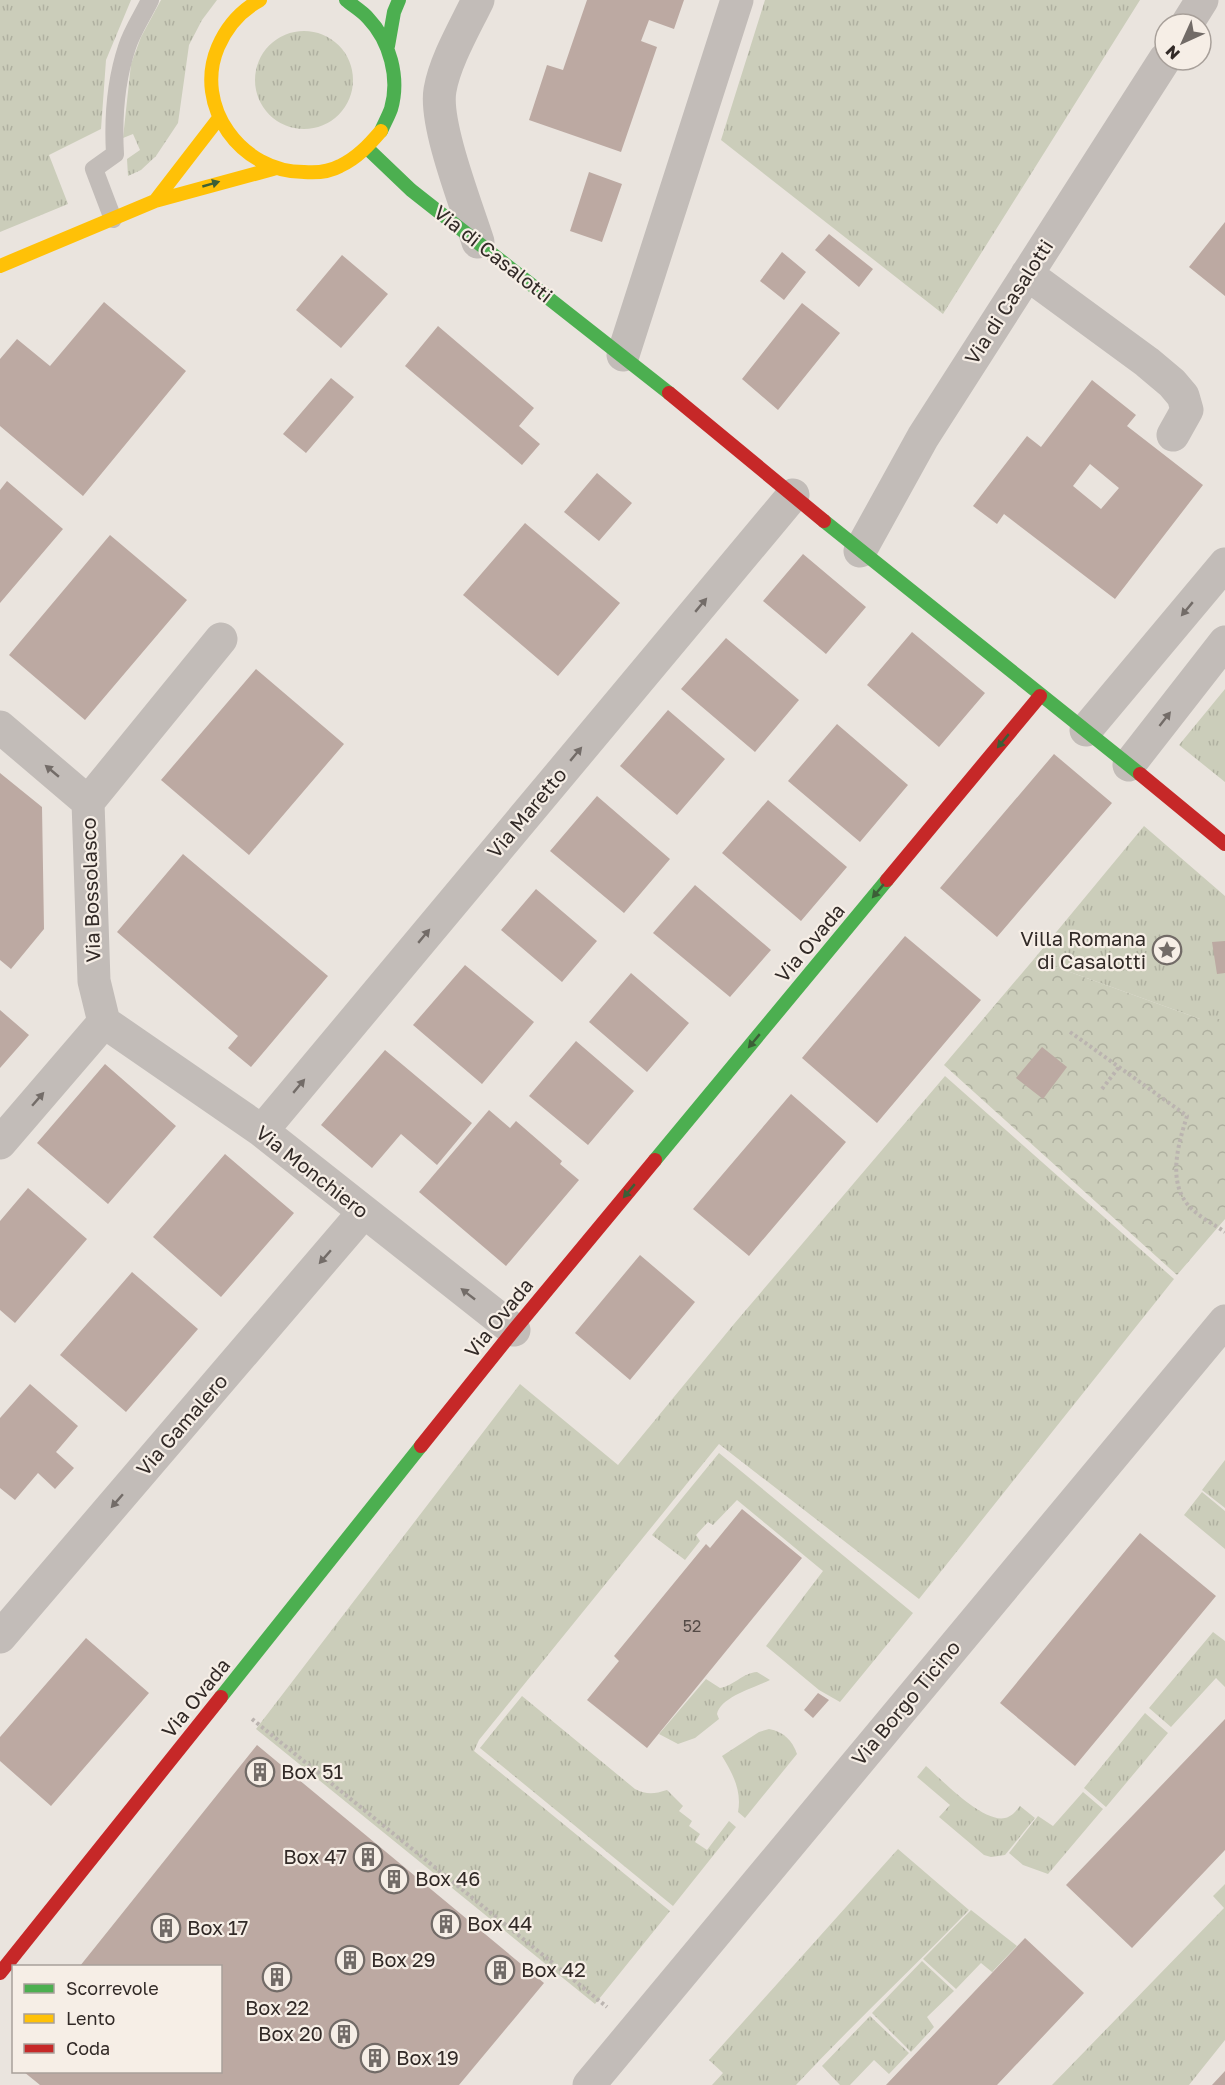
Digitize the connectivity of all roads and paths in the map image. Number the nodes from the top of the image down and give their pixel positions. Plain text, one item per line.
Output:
1 (150, 0) edge
2 (260, 0) edge
3 (346, 0) edge
4 (399, 0) edge
5 (478, 0) edge
6 (737, 0) edge
7 (388, 46) junction
8 (1157, 72) edge
9 (219, 118) junction
10 (367, 148) junction
11 (273, 169) junction
12 (155, 201) junction
13 (113, 219) junction
14 (478, 242) junction
15 (0, 266) edge
16 (1027, 274) junction
17 (623, 355) junction
18 (1173, 435) dead end
19 (793, 495) junction
20 (860, 551) junction
21 (1225, 564) edge
22 (221, 639) dead end
23 (1225, 642) edge
24 (1040, 696) junction
25 (0, 727) edge
26 (1086, 730) junction
27 (1129, 765) junction
28 (88, 802) junction
29 (1225, 844) edge
30 (104, 1022) junction
31 (1070, 1032) dead end
32 (1119, 1067) junction
33 (1102, 1089) dead end
34 (262, 1131) junction
35 (0, 1143) edge
36 (363, 1213) junction
37 (1225, 1233) edge
38 (1225, 1321) edge
39 (514, 1330) junction
40 (0, 1637) edge
41 (223, 1696) junction
42 (0, 1973) edge
43 (635, 2030) junction
44 (589, 2085) edge

1 - 13 lane
2 - 9 street
3 - 7 street
4 - 7 street
5 - 14 street
6 - 17 street
7 - 10 street
8 - 16 street, Via di Casalotti
9 - 11 street
9 - 12 street
10 - 11 street
10 - 14 street, Via di Casalotti
12 -> 11 street
12 - 13 street
13 - 15 street
14 - 17 street, Via di Casalotti
16 - 18 street
16 - 20 street, Via di Casalotti
17 - 19 street, Via di Casalotti
19 - 20 street, Via di Casalotti
34 -> 19 street, Via Maretto
20 - 24 street, Via di Casalotti
21 -> 26 street
22 - 28 street
27 -> 23 street
24 - 26 street, Via di Casalotti
24 -> 39 street, Via Ovada
28 -> 25 street, Via Bossolasco
26 - 27 street, Via di Casalotti
27 - 29 street, Via di Casalotti
28 - 30 street, Via Bossolasco
30 - 34 street, Via Monchiero
35 -> 30 street
31 - 32 path
32 - 33 path
32 - 37 path
34 - 36 street, Via Monchiero
39 -> 36 street, Via Monchiero
36 -> 40 street, Via Gamalero
38 - 43 street, Via Borgo Ticino
39 - 41 street, Via Ovada
41 - 42 street, Via Ovada
41 - 43 path
43 - 44 street, Via Borgo Ticino

